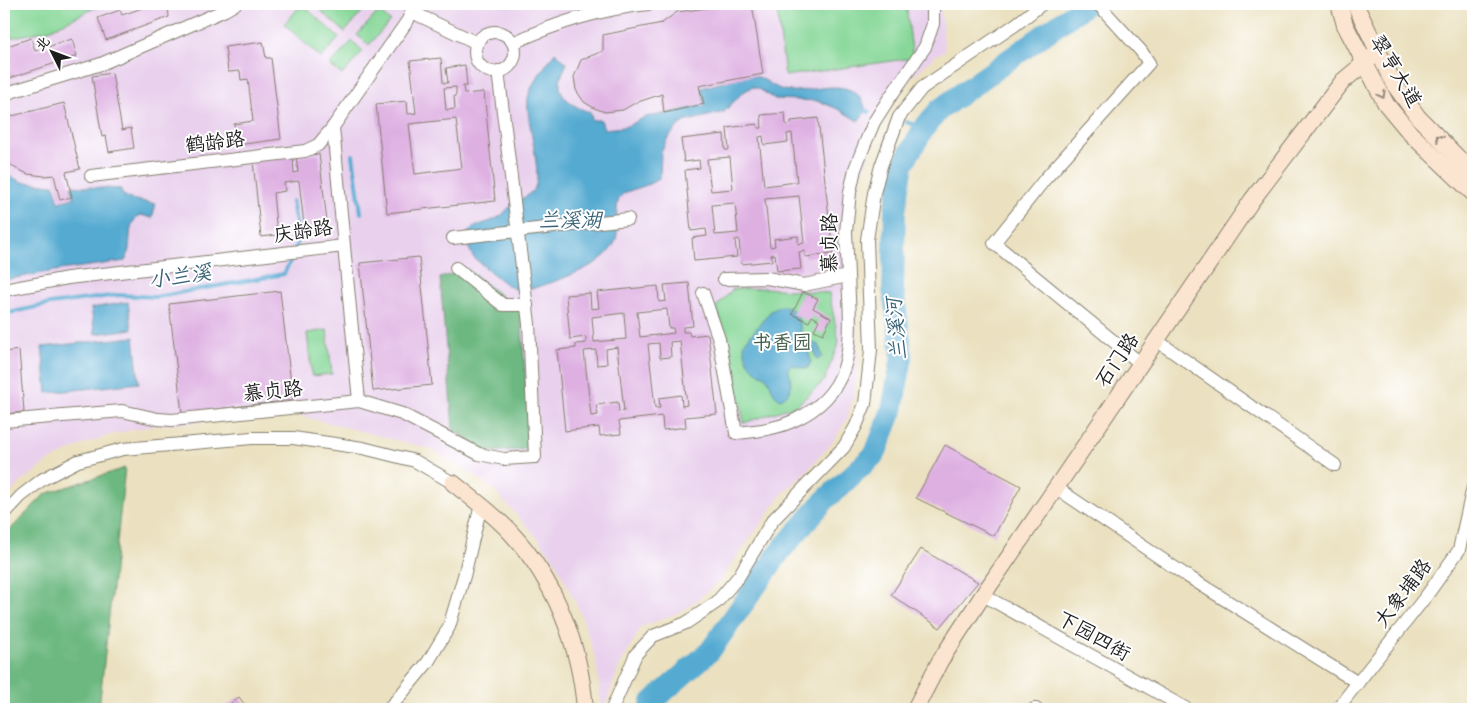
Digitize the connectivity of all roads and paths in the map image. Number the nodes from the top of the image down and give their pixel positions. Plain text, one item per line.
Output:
1 (235, 4) edge
2 (648, 4) edge
3 (933, 4) edge
4 (1042, 4) edge
5 (1098, 4) edge
6 (1338, 4) edge
7 (1355, 4) edge
8 (413, 8) edge
9 (477, 43) junction
10 (513, 43) junction
11 (1378, 52) junction
12 (1364, 63) junction
13 (498, 71) junction
14 (4, 94) edge
15 (333, 127) junction
16 (1473, 173) edge
17 (91, 176) dead end
18 (1473, 193) edge
19 (626, 219) dead end
20 (517, 231) junction
21 (458, 238) dead end
22 (344, 246) junction
23 (456, 268) dead end
24 (848, 276) junction
25 (724, 280) dead end
26 (4, 290) edge
27 (703, 293) dead end
28 (526, 299) junction
29 (1156, 340) junction
30 (1140, 363) junction
31 (359, 401) junction
32 (4, 421) edge
33 (1335, 465) dead end
34 (453, 483) joint
35 (1055, 487) junction
36 (1473, 487) edge
37 (481, 505) junction
38 (4, 514) edge
39 (983, 594) junction
40 (1358, 683) junction
41 (387, 709) edge
42 (585, 709) edge
43 (612, 709) edge
44 (915, 709) edge
45 (1188, 709) edge
46 (1336, 709) edge

1 - 14 street
2 - 10 street
3 - 24 street, 慕贞路
4 - 43 street
5 - 30 street
6 - 12 street, 翠亨大道
7 - 11 street, 翠亨大道
8 - 9 street
8 - 15 street
9 - 10 street
9 - 13 street
10 - 13 street
11 - 12 street, 石门路
16 -> 11 street, 翠亨大道
12 -> 18 street, 翠亨大道
12 - 29 street, 石门路
13 - 20 street
15 - 17 street, 鹤龄路
15 - 22 street, 庆龄路
19 - 20 street
20 - 21 street
20 - 28 street
22 - 26 street, 庆龄路
22 - 31 street
23 - 28 street
24 - 25 street
24 - 27 street, 慕贞路
28 - 31 street, 慕贞路
29 - 30 street, 石门路
29 - 33 street
30 - 35 street, 石门路
31 - 32 street, 慕贞路
34 - 37 street
34 - 38 street
35 - 39 street, 石门路
35 - 40 street
36 - 40 street, 大象埔路
37 - 41 street
37 - 42 street
39 - 44 street, 石门路
39 - 45 street, 下园四街
40 - 46 street, 大象埔路

